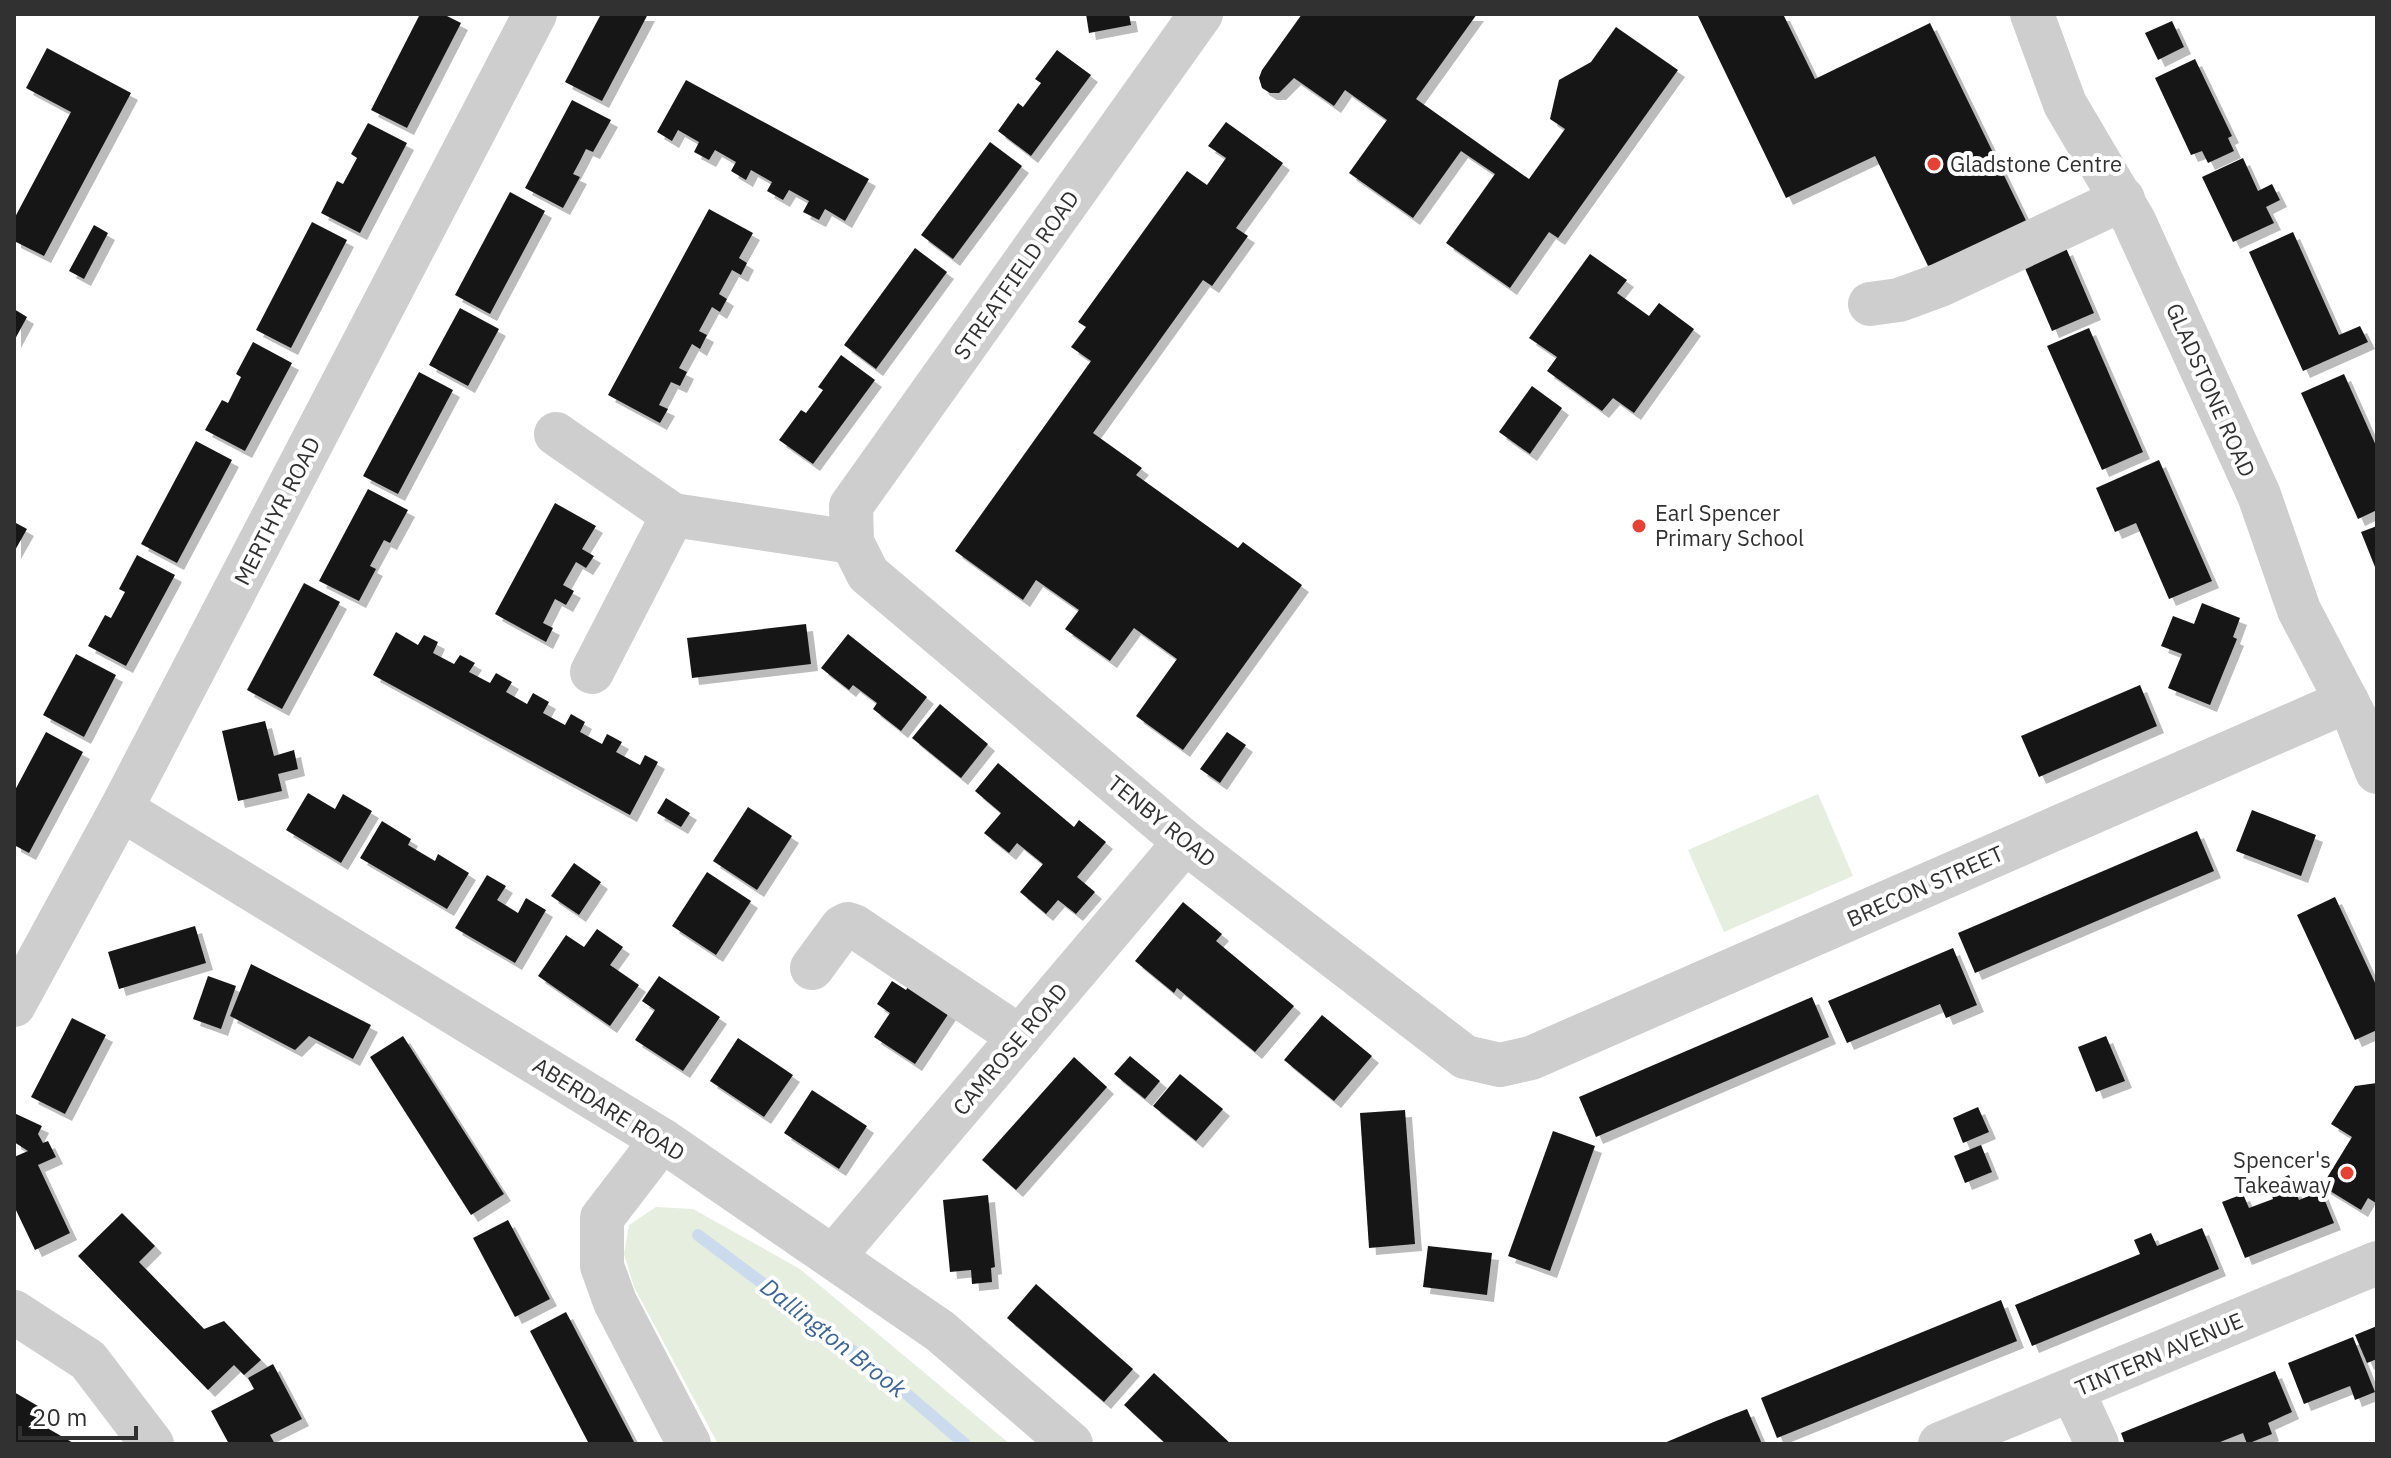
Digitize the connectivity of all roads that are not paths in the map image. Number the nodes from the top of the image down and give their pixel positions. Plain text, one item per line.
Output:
1 (535, 14) edge
2 (1201, 14) edge
3 (2039, 17) edge
4 (2123, 199) junction
5 (1870, 304) dead end
6 (556, 434) dead end
7 (673, 515) junction
8 (852, 542) junction
9 (592, 672) dead end
10 (2347, 701) junction
11 (2377, 772) edge
12 (121, 809) junction
13 (1185, 842) junction
14 (812, 968) dead end
15 (14, 1005) edge
16 (1020, 1037) junction
17 (1500, 1065) joint
18 (662, 1140) junction
19 (834, 1256) junction
20 (2377, 1263) edge
21 (14, 1312) edge
22 (2072, 1390) junction
23 (152, 1444) edge
24 (689, 1444) edge
25 (1071, 1444) edge
26 (1940, 1444) edge
27 (2097, 1444) edge

1 - 12 street, MERTHYR ROAD
2 - 8 street, STREATFIELD ROAD
3 - 4 street, GLADSTONE ROAD
4 - 5 street
4 - 10 street, GLADSTONE ROAD
6 - 7 street
7 - 8 street
7 - 9 street
8 - 13 street, TENBY ROAD
10 - 11 street, GLADSTONE ROAD
10 - 17 street, BRECON STREET
12 - 15 street, MERTHYR ROAD
12 - 18 street, ABERDARE ROAD
13 - 16 street, CAMROSE ROAD
13 - 17 street, TENBY ROAD
14 - 16 street
16 - 19 street, CAMROSE ROAD
18 - 19 street, ABERDARE ROAD
18 - 24 street
19 - 25 street, ABERDARE ROAD
20 - 22 street, TINTERN AVENUE
21 - 23 street
22 - 26 street, TINTERN AVENUE
22 - 27 street

